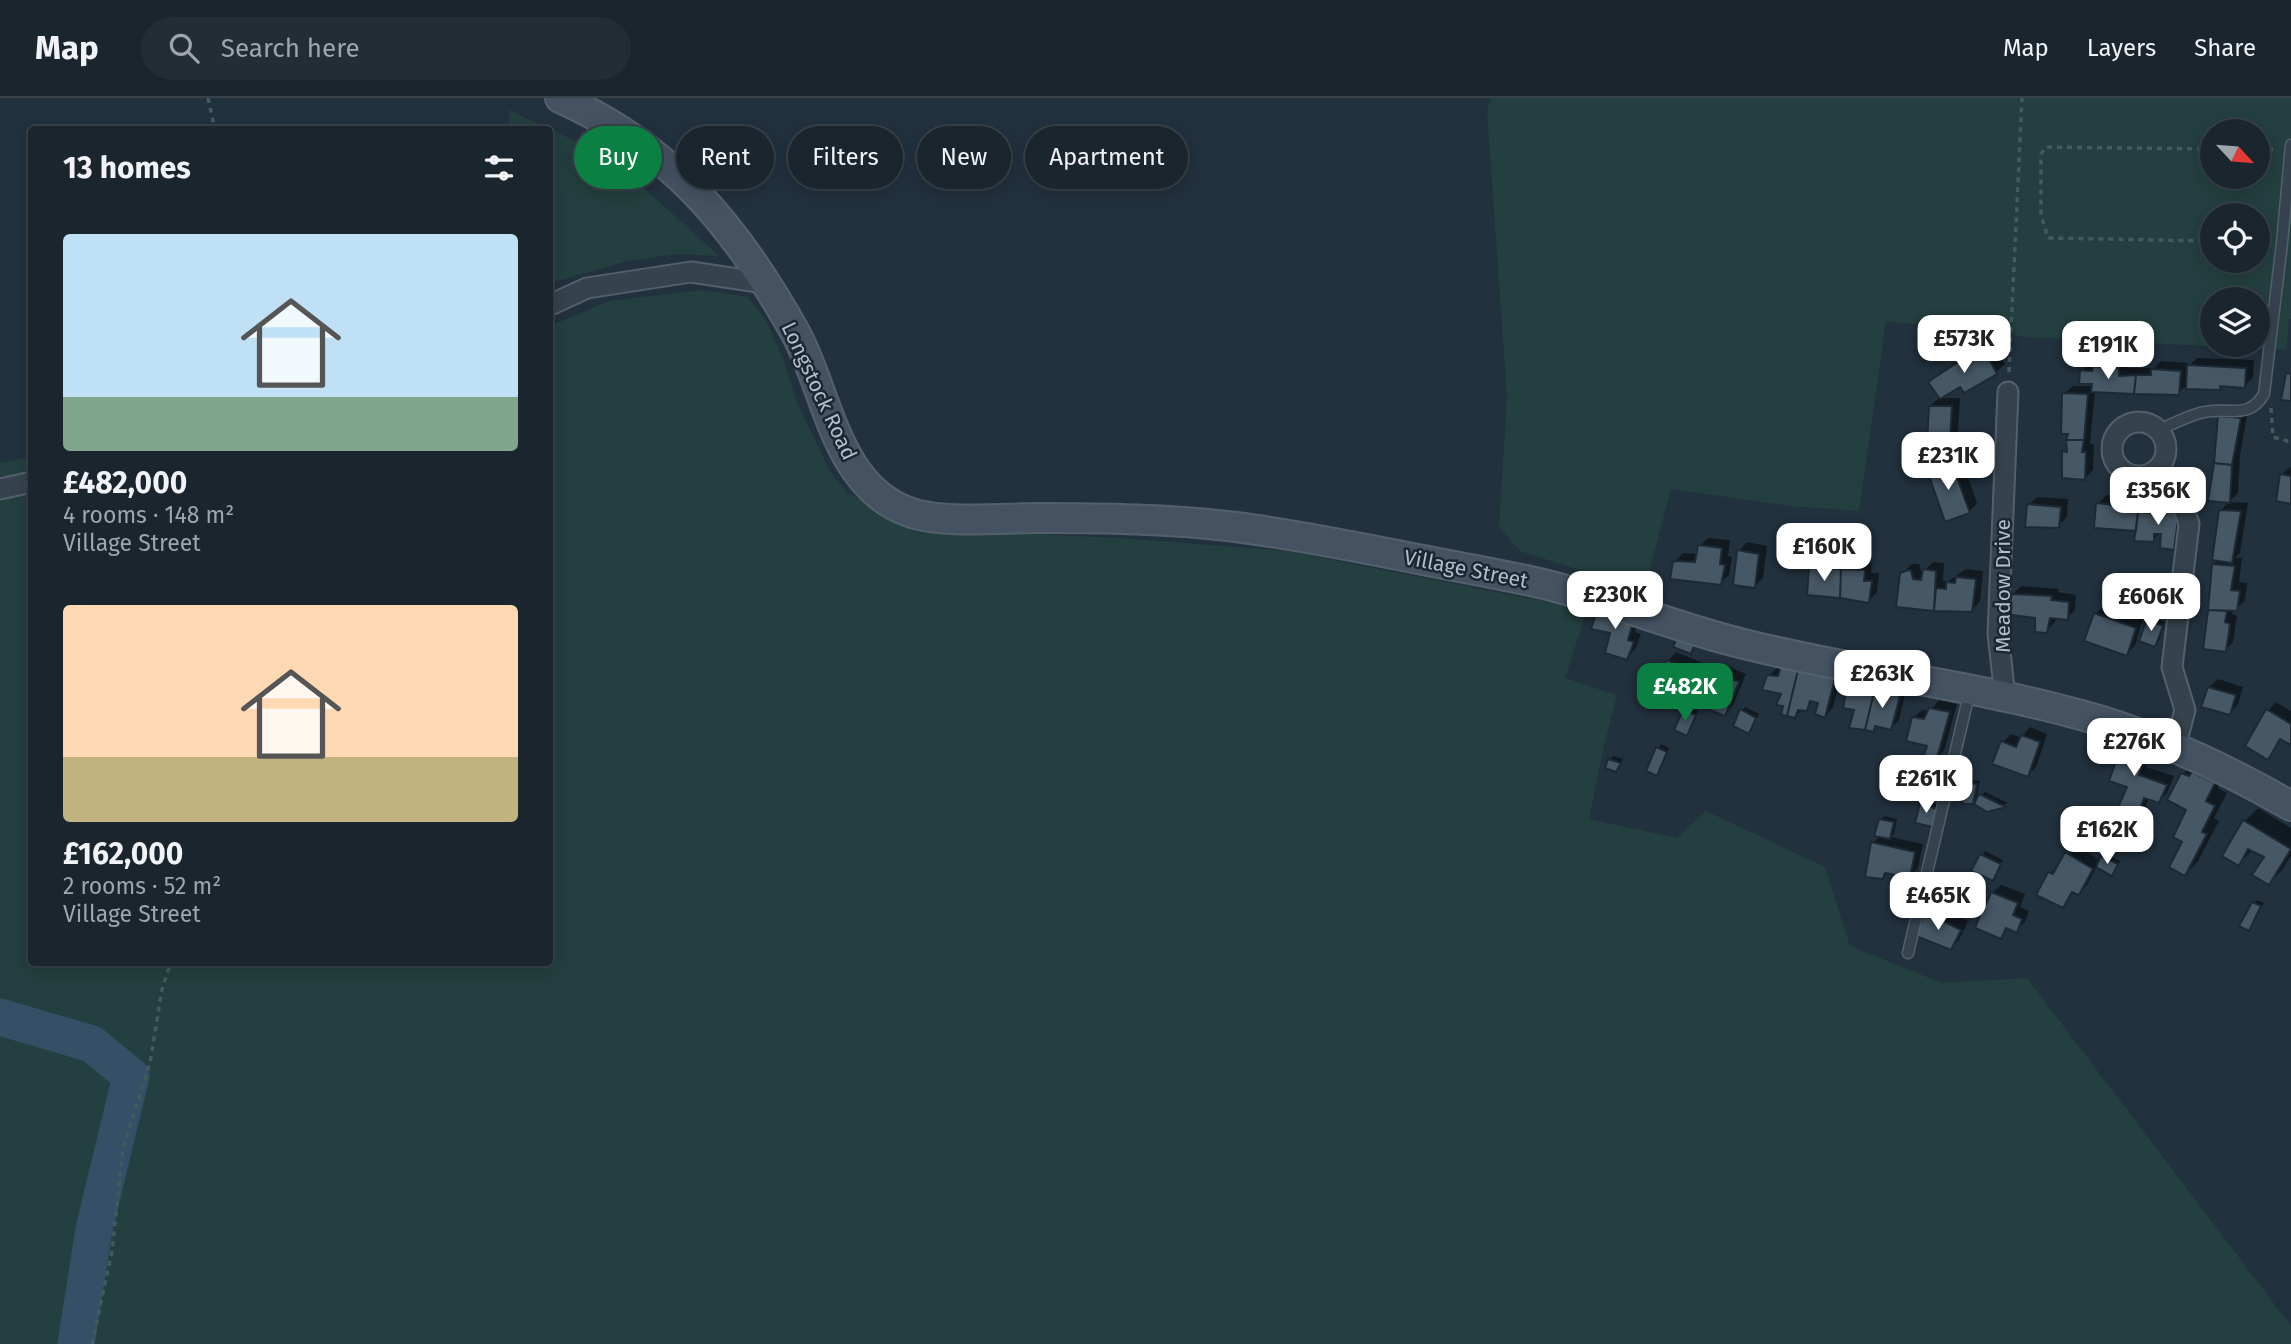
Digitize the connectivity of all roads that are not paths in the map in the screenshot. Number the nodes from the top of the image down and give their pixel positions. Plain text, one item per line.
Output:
1 (560, 98) edge
2 (2291, 145) edge
3 (765, 283) junction
4 (553, 304) edge
5 (2008, 392) road end
6 (2159, 430) junction
7 (2159, 468) junction
8 (28, 483) edge
9 (0, 489) edge
10 (1237, 527) joint
11 (1970, 690) junction
12 (2005, 696) junction
13 (2175, 748) junction
14 (2291, 806) edge
15 (1908, 953) dead end

1 - 3 street, Longstock Road
2 - 6 lane
3 - 4 street
3 - 10 street, Longstock Road
5 - 12 street, Meadow Drive
6 - 7 street
6 - 7 street
7 - 13 street
8 - 9 street
10 - 11 street, Village Street
11 - 12 street, Village Street
11 - 15 lane
12 - 13 street, Village Street
13 - 14 street, Village Street

